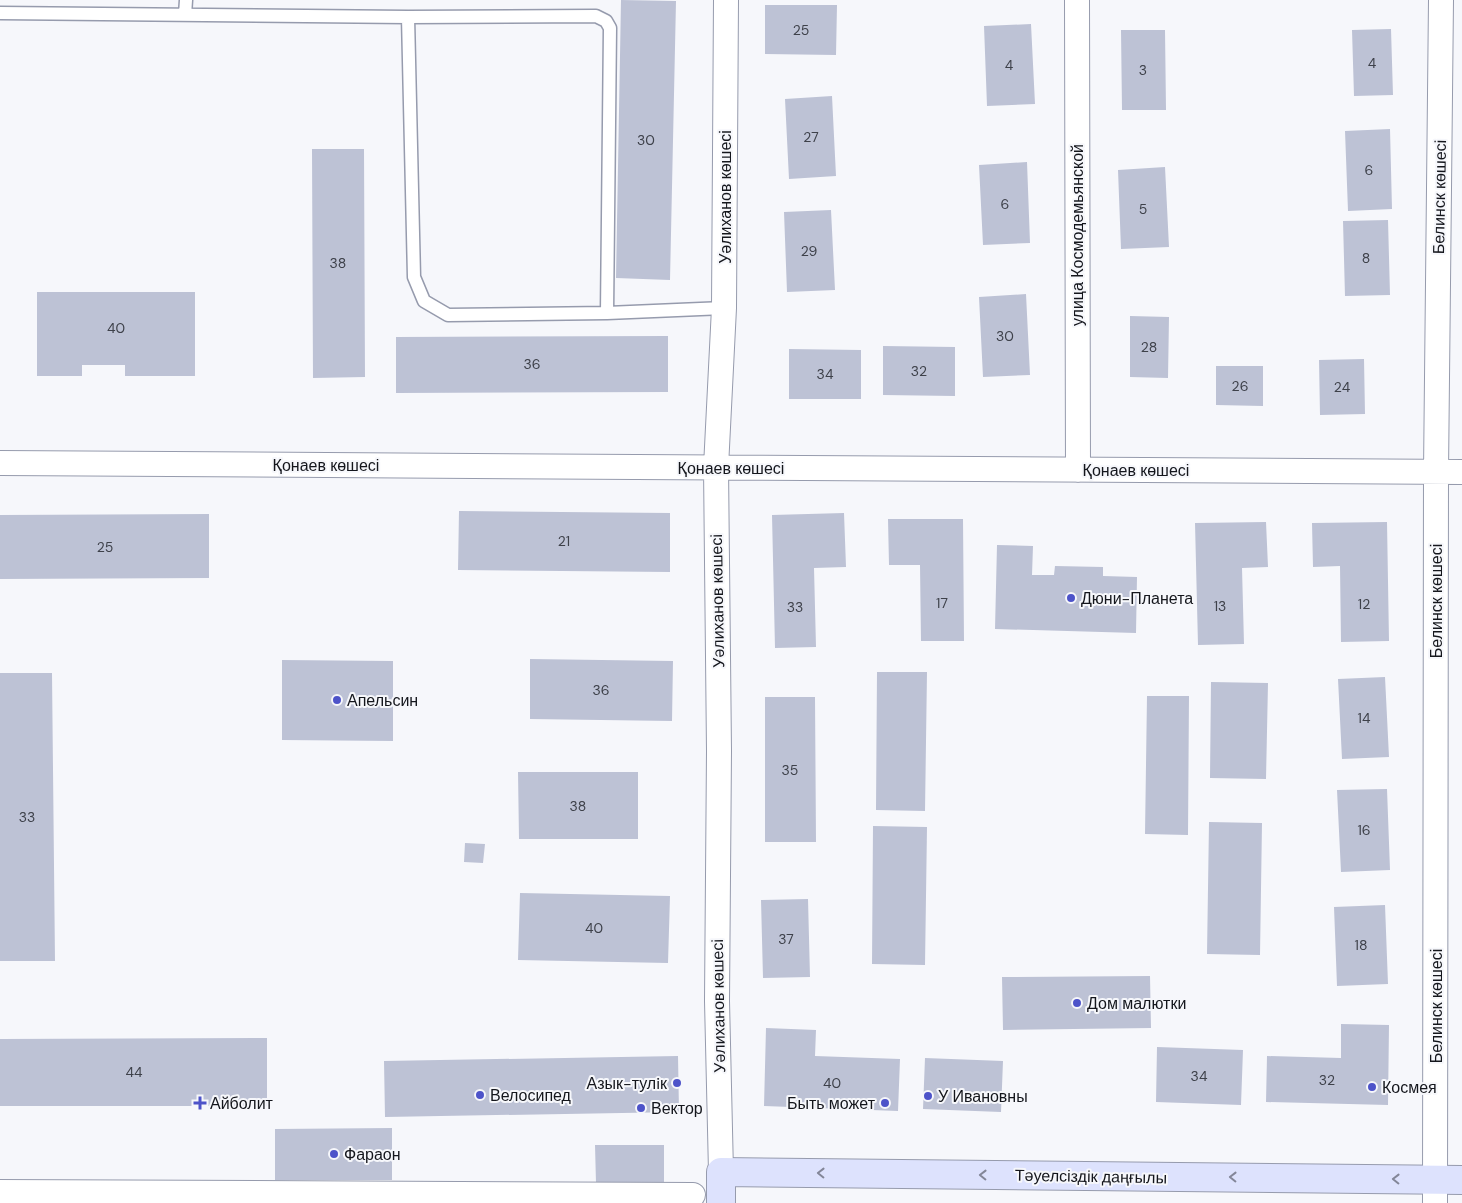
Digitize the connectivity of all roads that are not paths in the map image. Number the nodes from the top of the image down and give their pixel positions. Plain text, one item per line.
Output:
1 (186, 0) edge
2 (726, 0) edge
3 (1077, 0) edge
4 (1441, 0) edge
5 (0, 13) edge
6 (185, 15) junction
7 (408, 17) junction
8 (724, 308) junction
9 (607, 313) junction
10 (0, 463) edge
11 (716, 467) junction
12 (1078, 470) junction
13 (1436, 472) junction
14 (1462, 472) edge
15 (721, 1172) junction
16 (1445, 1187) edge
17 (0, 1192) edge
18 (693, 1195) dead end
19 (721, 1203) edge

1 - 6 lane
2 - 8 street, Уәлиханов көшесі
3 - 12 street, улица Космодемьянской
4 - 13 street, Белинск көшесі
5 - 6 lane
6 - 7 lane
7 - 9 lane
7 - 9 lane
8 - 9 lane
8 - 11 street, Уәлиханов көшесі
10 - 11 street, Қонаев көшесі
11 - 12 street, Қонаев көшесі
11 - 15 street, Уәлиханов көшесі
12 - 13 street, Қонаев көшесі
13 - 14 street, Қонаев көшесі
13 - 16 street, Белинск көшесі
16 -> 15 street, Тәуелсіздік даңғылы
15 - 19 street, Уәлиханов көшесі
17 - 18 street

